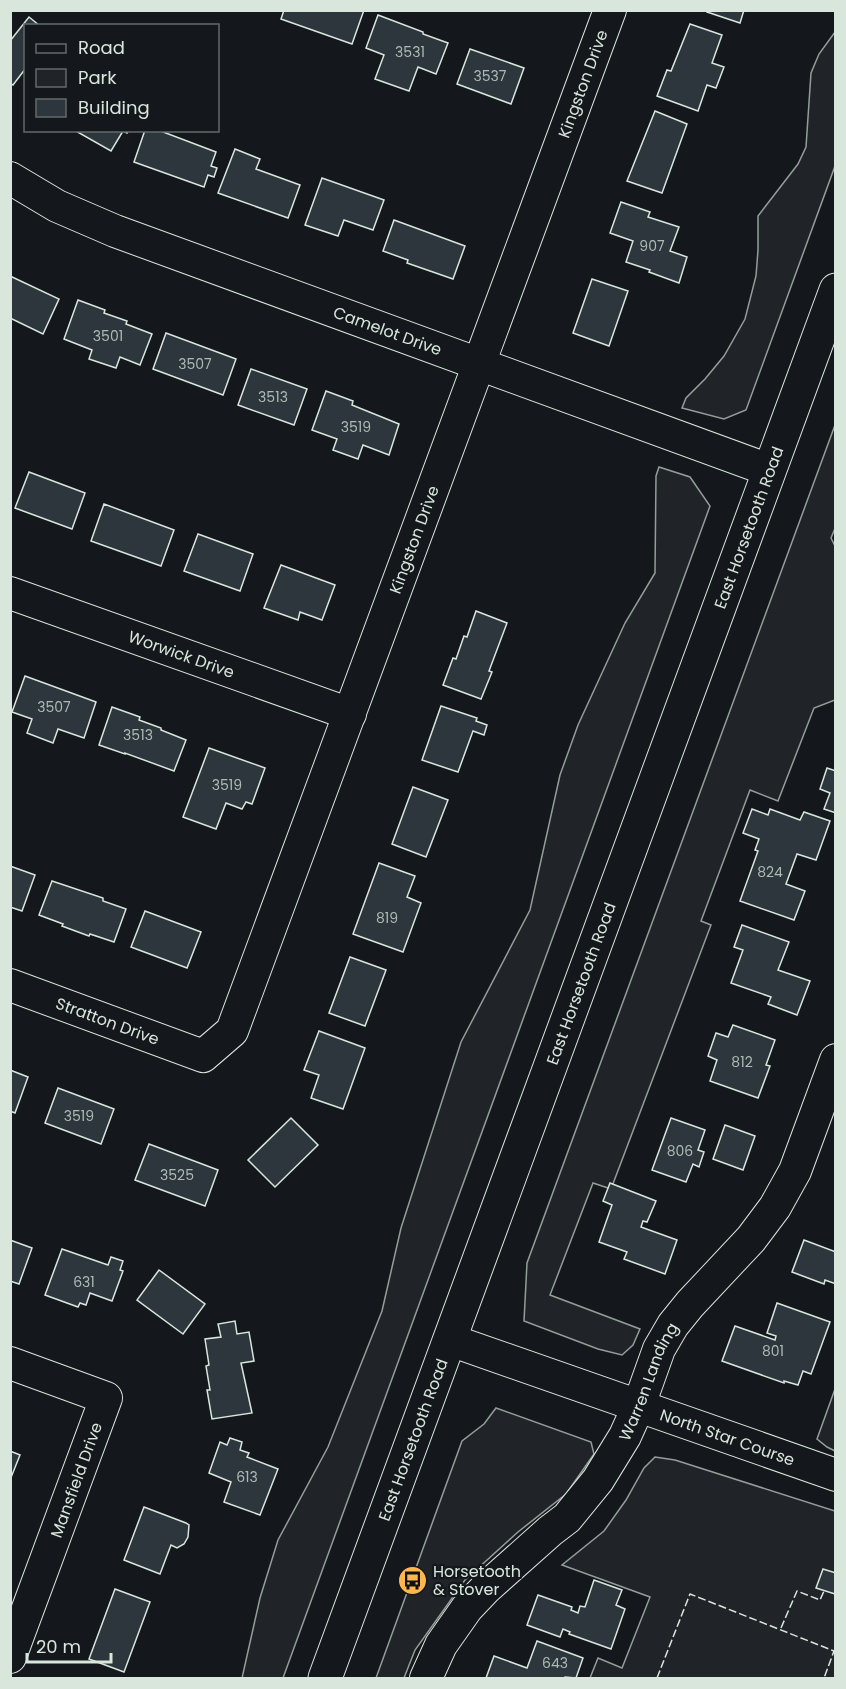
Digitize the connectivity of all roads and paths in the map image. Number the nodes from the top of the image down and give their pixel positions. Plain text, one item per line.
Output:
1 (603, 13) edge
2 (10, 178) edge
3 (836, 290) edge
4 (479, 365) junction
5 (770, 470) junction
6 (10, 593) edge
7 (350, 714) junction
8 (10, 985) edge
9 (203, 1056) joint
10 (836, 1060) edge
11 (450, 1341) junction
12 (10, 1363) edge
13 (639, 1406) junction
14 (836, 1475) edge
15 (10, 1657) edge
16 (325, 1678) edge
17 (426, 1678) edge

1 - 4 street, Kingston Drive
2 - 4 street, Camelot Drive
3 - 5 main road, East Horsetooth Road
4 - 5 street, Camelot Drive
4 - 7 street, Kingston Drive
5 - 11 main road, East Horsetooth Road
6 - 7 street, Worwick Drive
7 - 9 street, Kingston Drive
8 - 9 street, Stratton Drive
10 - 13 street, Warren Landing
11 - 13 street, North Star Course
11 - 16 main road, East Horsetooth Road
12 - 15 street, Mansfield Drive
13 - 14 street, North Star Course
13 - 17 street, Warren Landing

